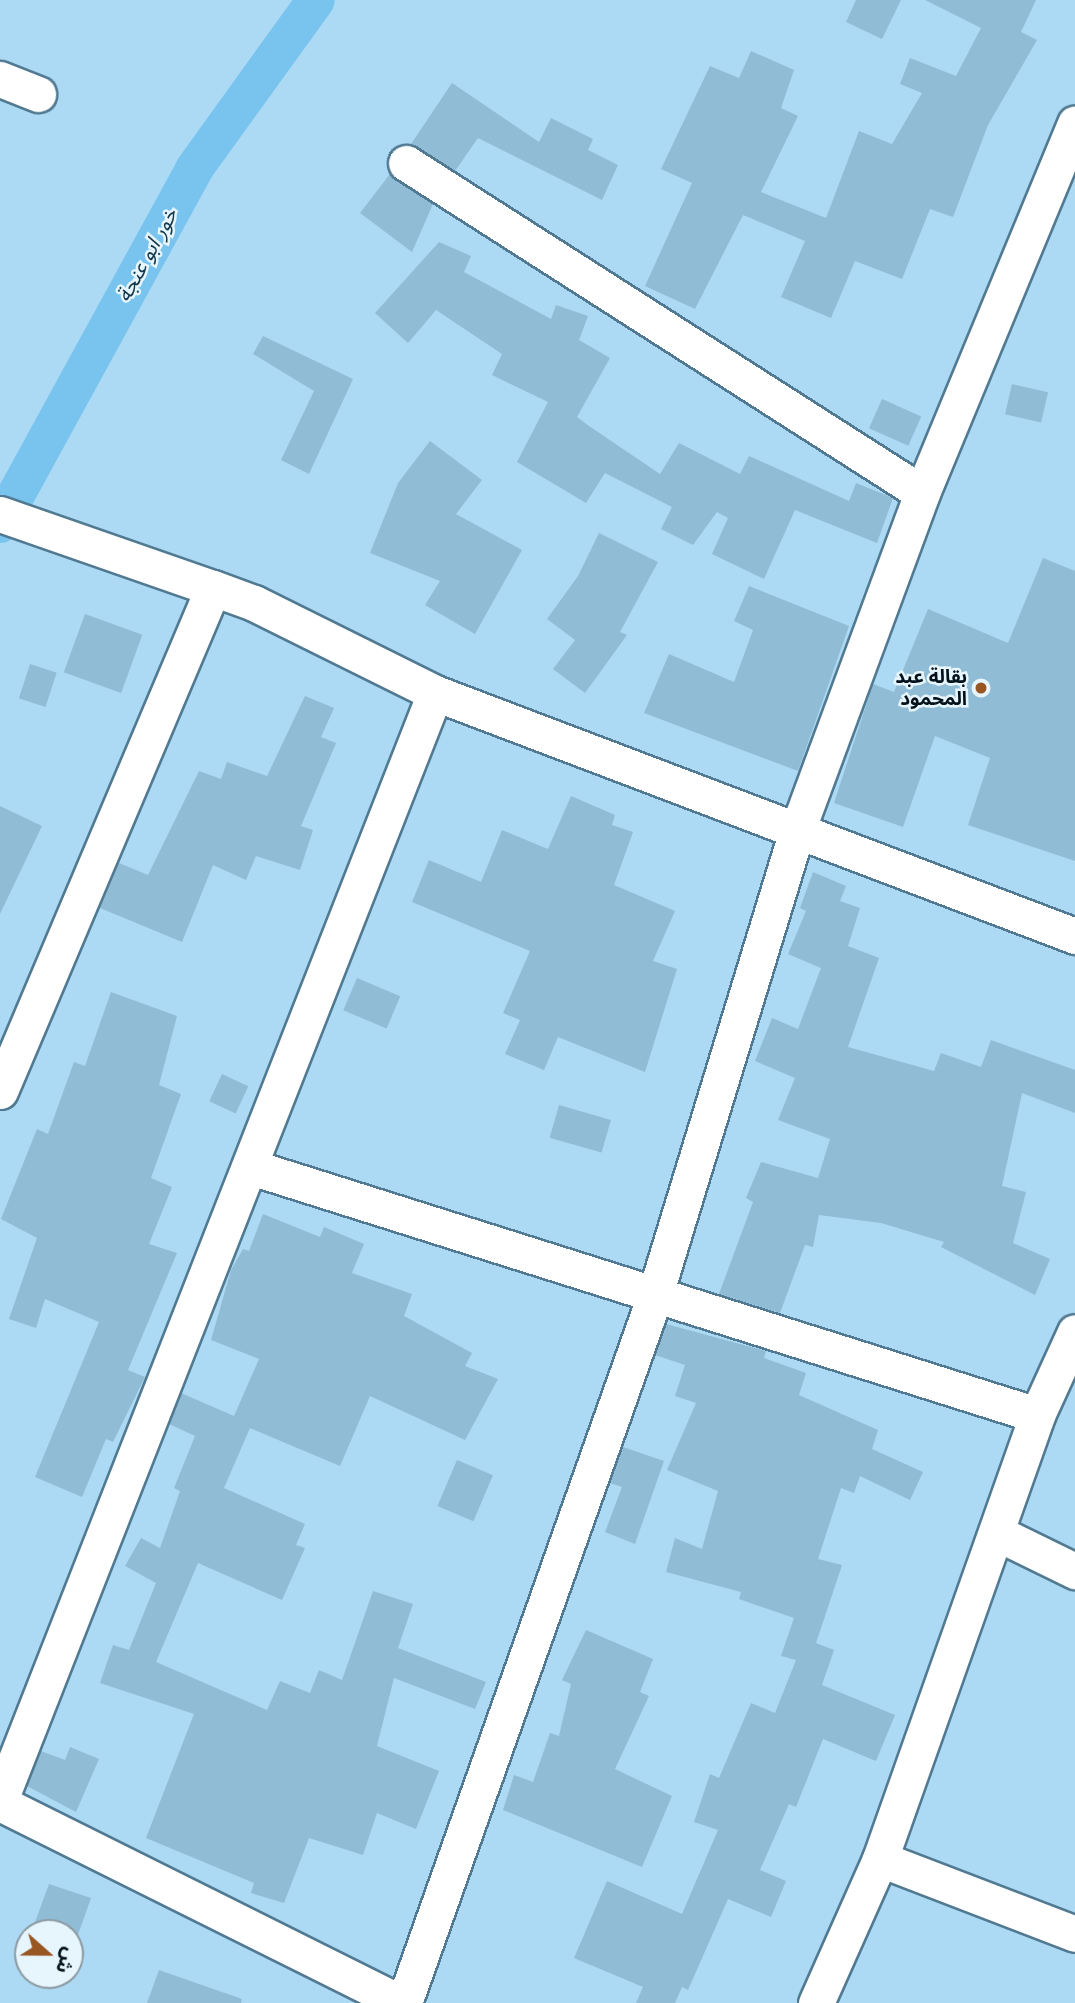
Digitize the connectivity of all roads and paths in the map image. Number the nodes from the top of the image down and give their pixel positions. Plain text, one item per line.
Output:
1 (0, 79) edge
2 (38, 94) dead end
3 (1075, 123) edge
4 (406, 163) dead end
5 (922, 493) junction
6 (0, 514) edge
7 (213, 588) junction
8 (435, 693) junction
9 (797, 831) junction
10 (1075, 936) edge
11 (0, 1091) edge
12 (251, 1167) junction
13 (654, 1297) junction
14 (1075, 1332) edge
15 (1037, 1415) junction
16 (999, 1534) junction
17 (1075, 1571) edge
18 (0, 1802) edge
19 (880, 1859) junction
20 (1075, 1934) edge
21 (403, 2003) edge
22 (816, 2003) edge

1 - 2 street
3 - 5 street
4 - 5 street
5 - 9 street
6 - 7 street
7 - 8 street
7 - 11 street
8 - 9 street
8 - 12 street
9 - 10 street
9 - 13 street
12 - 13 street
12 - 18 street
13 - 15 street
13 - 21 street
14 - 15 street
15 - 16 street
16 - 17 street
16 - 19 street
18 - 21 street
19 - 20 street
19 - 22 street

